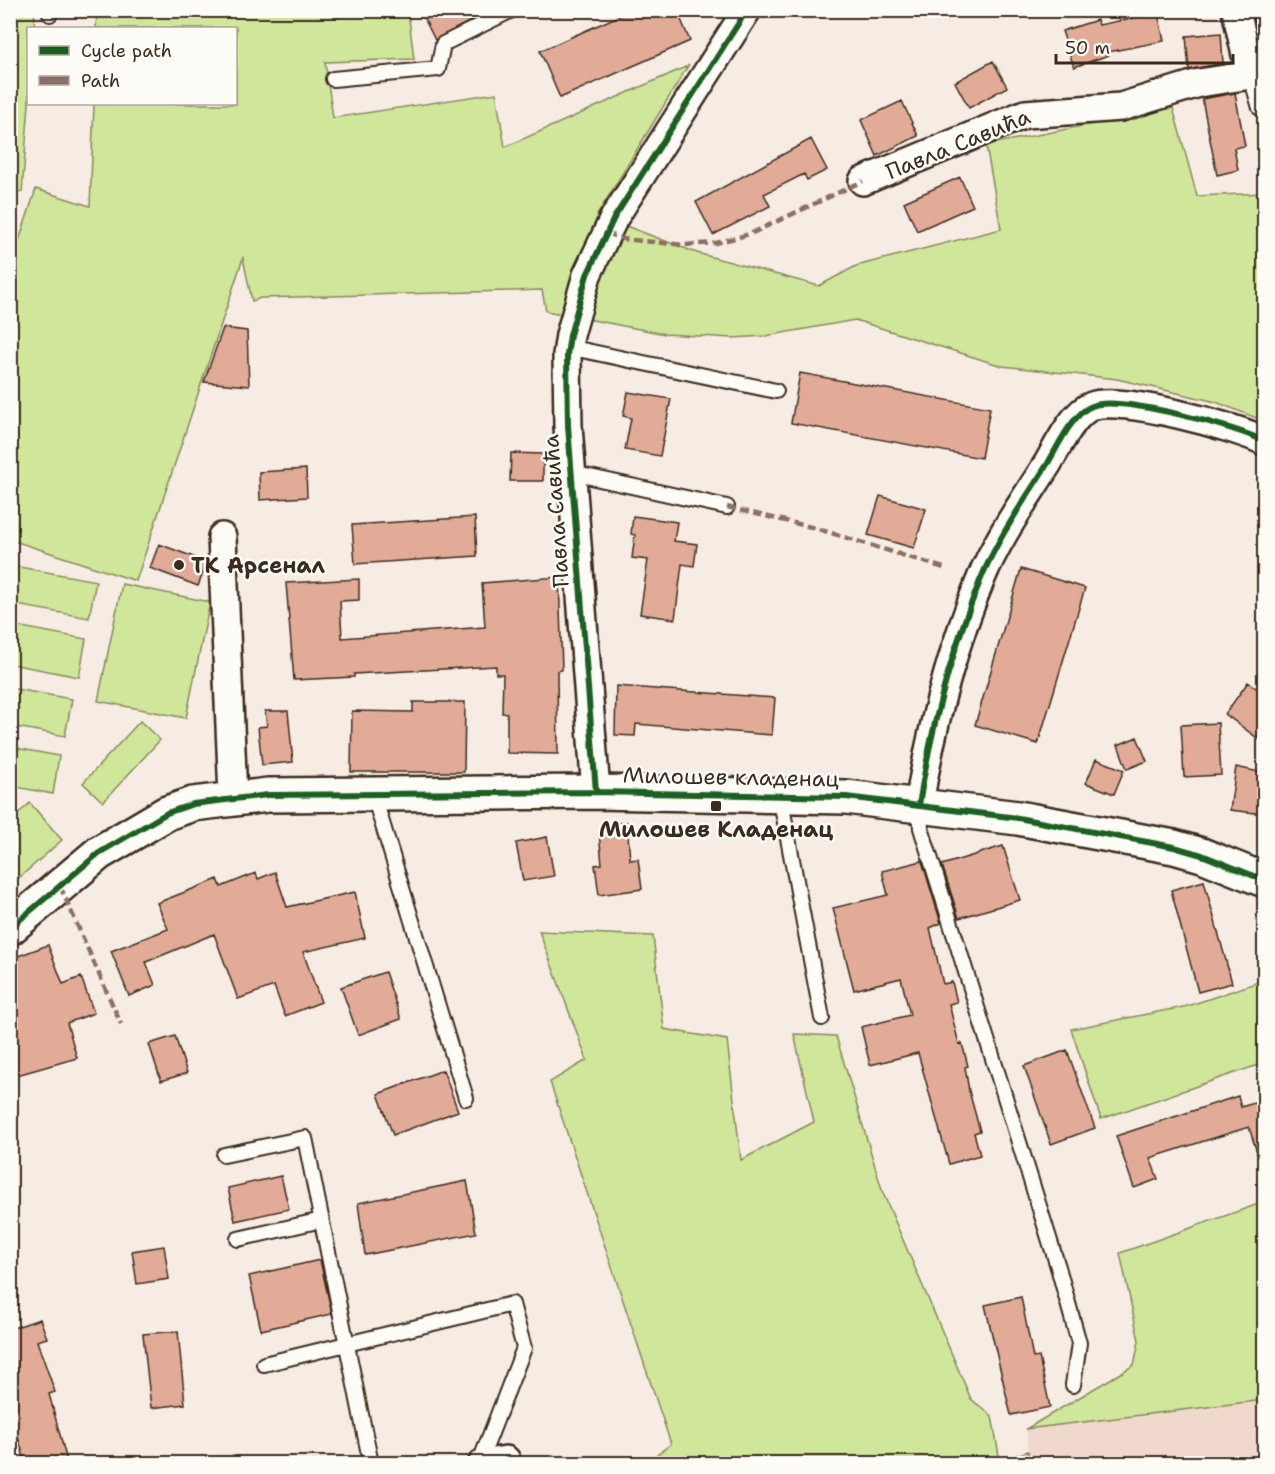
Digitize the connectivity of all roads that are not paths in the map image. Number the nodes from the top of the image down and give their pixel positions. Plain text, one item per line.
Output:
1 (512, 10) edge
2 (747, 10) edge
3 (1236, 10) edge
4 (1257, 73) edge
5 (333, 80) dead end
6 (1260, 108) dead end
7 (863, 182) dead end
8 (568, 347) junction
9 (776, 391) dead end
10 (1264, 441) edge
11 (572, 473) junction
12 (727, 507) dead end
13 (222, 537) dead end
14 (373, 792) junction
15 (596, 792) junction
16 (780, 794) junction
17 (233, 797) junction
18 (919, 805) junction
19 (1264, 880) edge
20 (10, 928) edge
21 (822, 1018) dead end
22 (466, 1098) dead end
23 (224, 1155) dead end
24 (322, 1220) junction
25 (238, 1239) dead end
26 (348, 1345) junction
27 (264, 1364) dead end
28 (1073, 1385) dead end
29 (489, 1462) edge
30 (371, 1464) edge

1 - 5 lane
2 - 8 street, Павла Савића
3 - 4 street
4 - 6 lane
4 - 7 street, Павла Савића
8 - 9 lane
8 - 11 street, Павла Савића
10 - 18 street
11 - 12 lane
11 - 15 street, Павла Савића
13 - 17 street
14 - 15 street, Милошев кладенац
14 - 17 street, Милошев кладенац
14 - 22 lane
15 - 16 street, Милошев кладенац
16 - 18 street, Милошев кладенац
16 - 21 lane
17 - 20 street, Милошев кладенац
18 - 19 street, Милошев кладенац
18 - 28 lane
23 - 24 lane
24 - 25 lane
24 - 26 lane
26 - 27 lane
26 - 29 lane
26 - 30 lane

